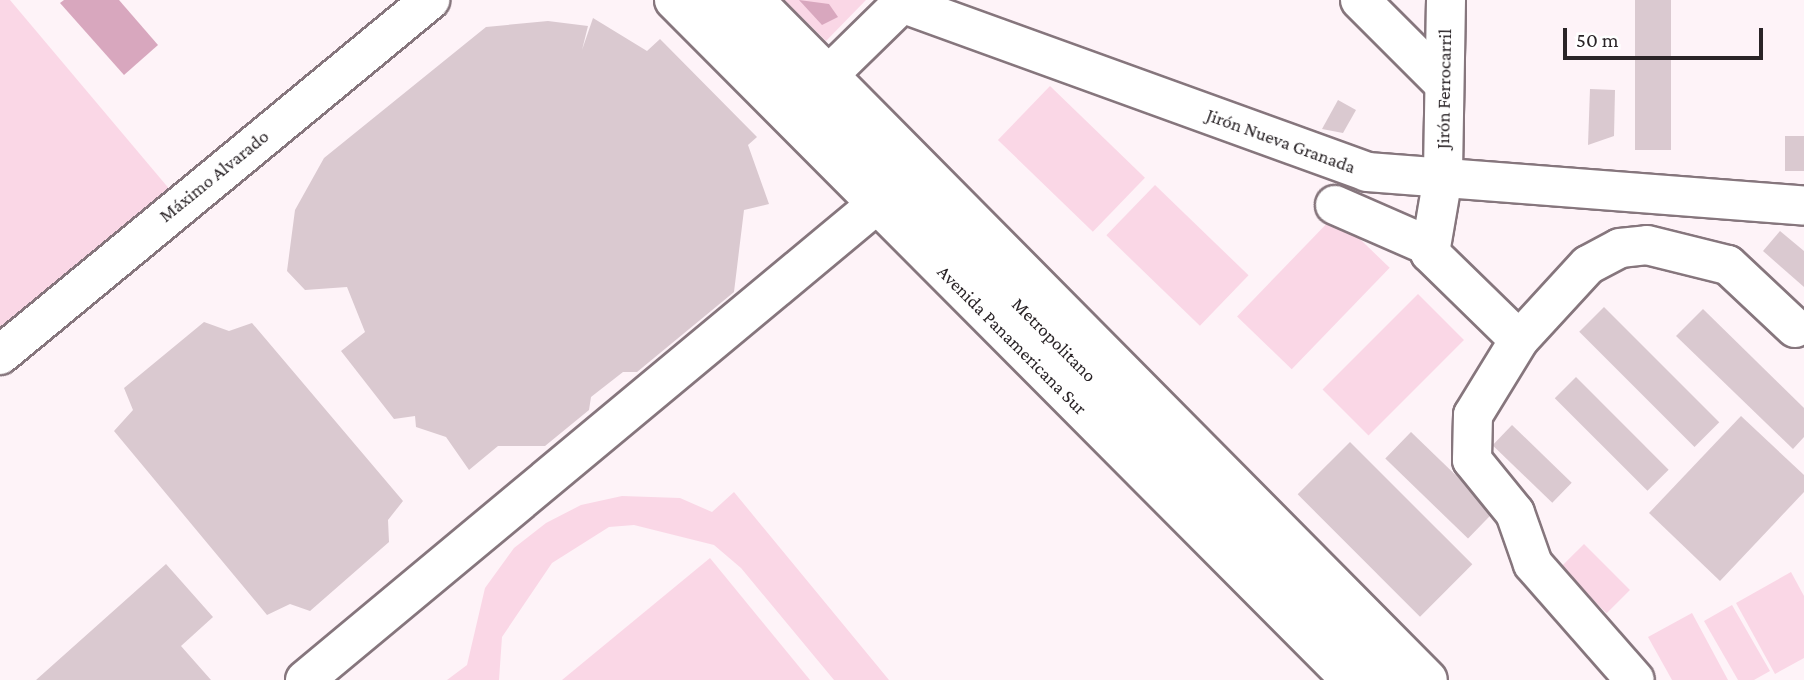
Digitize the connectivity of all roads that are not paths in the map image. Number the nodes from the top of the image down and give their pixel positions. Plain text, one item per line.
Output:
1 (430, 0) edge
2 (653, 0) edge
3 (674, 0) edge
4 (714, 0) edge
5 (754, 0) edge
6 (1360, 0) edge
7 (1446, 0) edge
8 (903, 2) edge
9 (1443, 83) junction
10 (809, 95) junction
11 (1443, 177) junction
12 (1335, 205) dead end
13 (1804, 206) edge
14 (873, 207) junction
15 (1429, 246) junction
16 (1795, 328) dead end
17 (1519, 340) junction
18 (0, 355) edge
19 (305, 680) edge
20 (1351, 680) edge
21 (1394, 680) edge
22 (1428, 680) edge
23 (1635, 680) edge

1 - 18 street, Máximo Alvarado
2 - 14 street
3 - 10 street, Avenida Panamericana Sur
4 - 10 street, Metropolitano
5 - 10 street, Avenida Panamericana Sur
6 - 9 street
7 - 9 street, Jirón Ferrocarril
8 - 10 street
8 - 11 street, Jirón Nueva Granada
9 - 11 street, Jirón Ferrocarril
10 - 14 street, Avenida Panamericana Sur
10 - 21 street, Metropolitano
10 - 22 street, Avenida Panamericana Sur
11 - 13 street, Jirón Nueva Granada
11 - 15 street, Jirón Ferrocarril
12 - 15 street
14 - 19 street
14 - 20 street, Avenida Panamericana Sur
15 - 17 street
16 - 17 street
17 - 23 street

